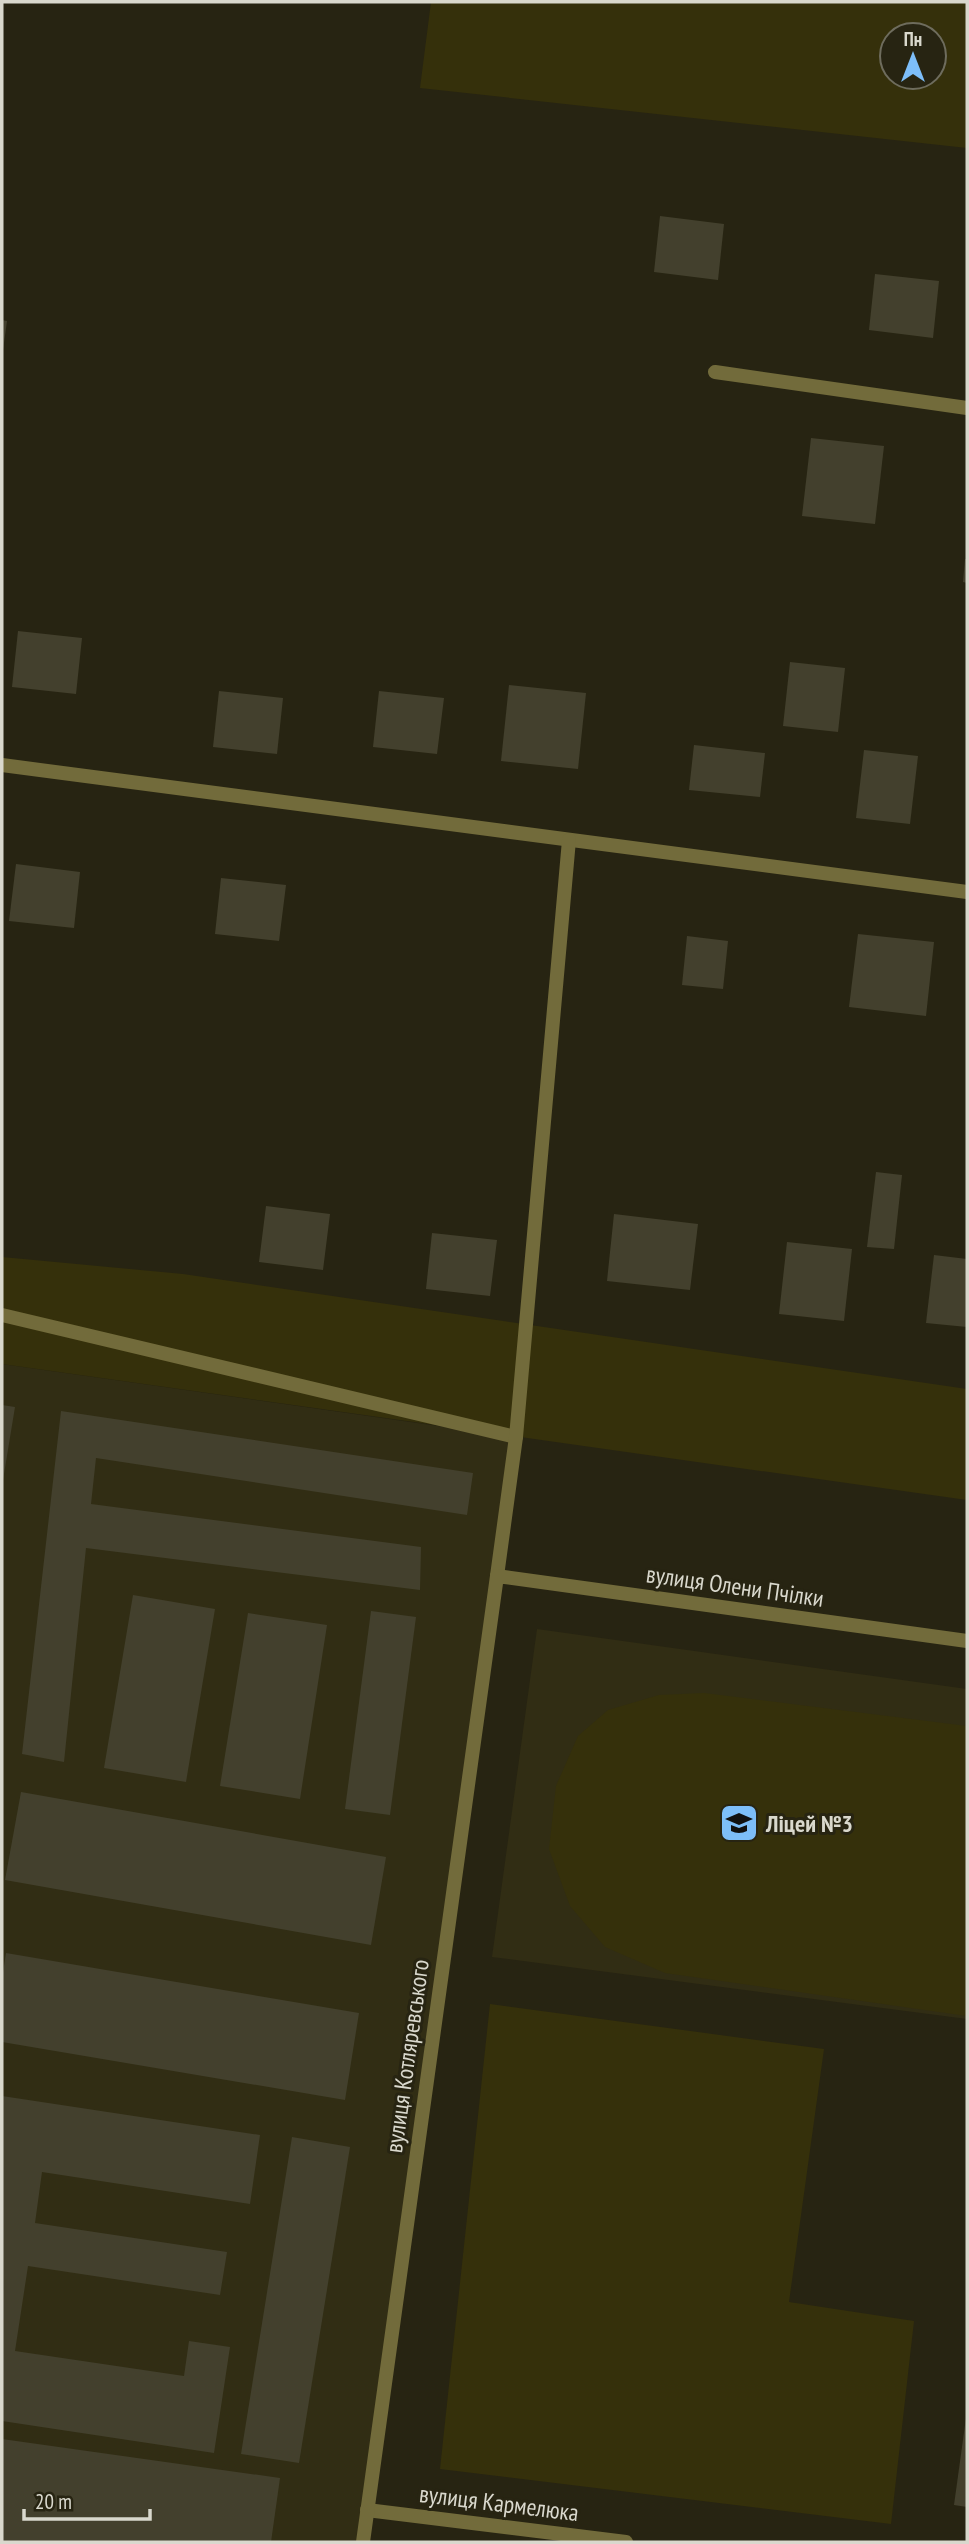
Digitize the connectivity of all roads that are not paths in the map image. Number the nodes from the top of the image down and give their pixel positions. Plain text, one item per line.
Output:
1 (715, 372) dead end
2 (967, 408) edge
3 (2, 765) edge
4 (569, 840) junction
5 (967, 892) edge
6 (2, 1315) edge
7 (516, 1437) junction
8 (497, 1576) junction
9 (967, 1642) edge
10 (367, 2510) junction
11 (363, 2542) edge
12 (626, 2542) edge

1 - 2 street
3 - 4 street
4 - 5 street
4 - 7 street, вулиця Котляревського
6 - 7 street
7 - 8 street, вулиця Котляревського
8 - 9 street, вулиця Олени Пчілки
8 - 10 street, вулиця Котляревського
10 - 11 street, вулиця Котляревського
10 - 12 street, вулиця Кармелюка

